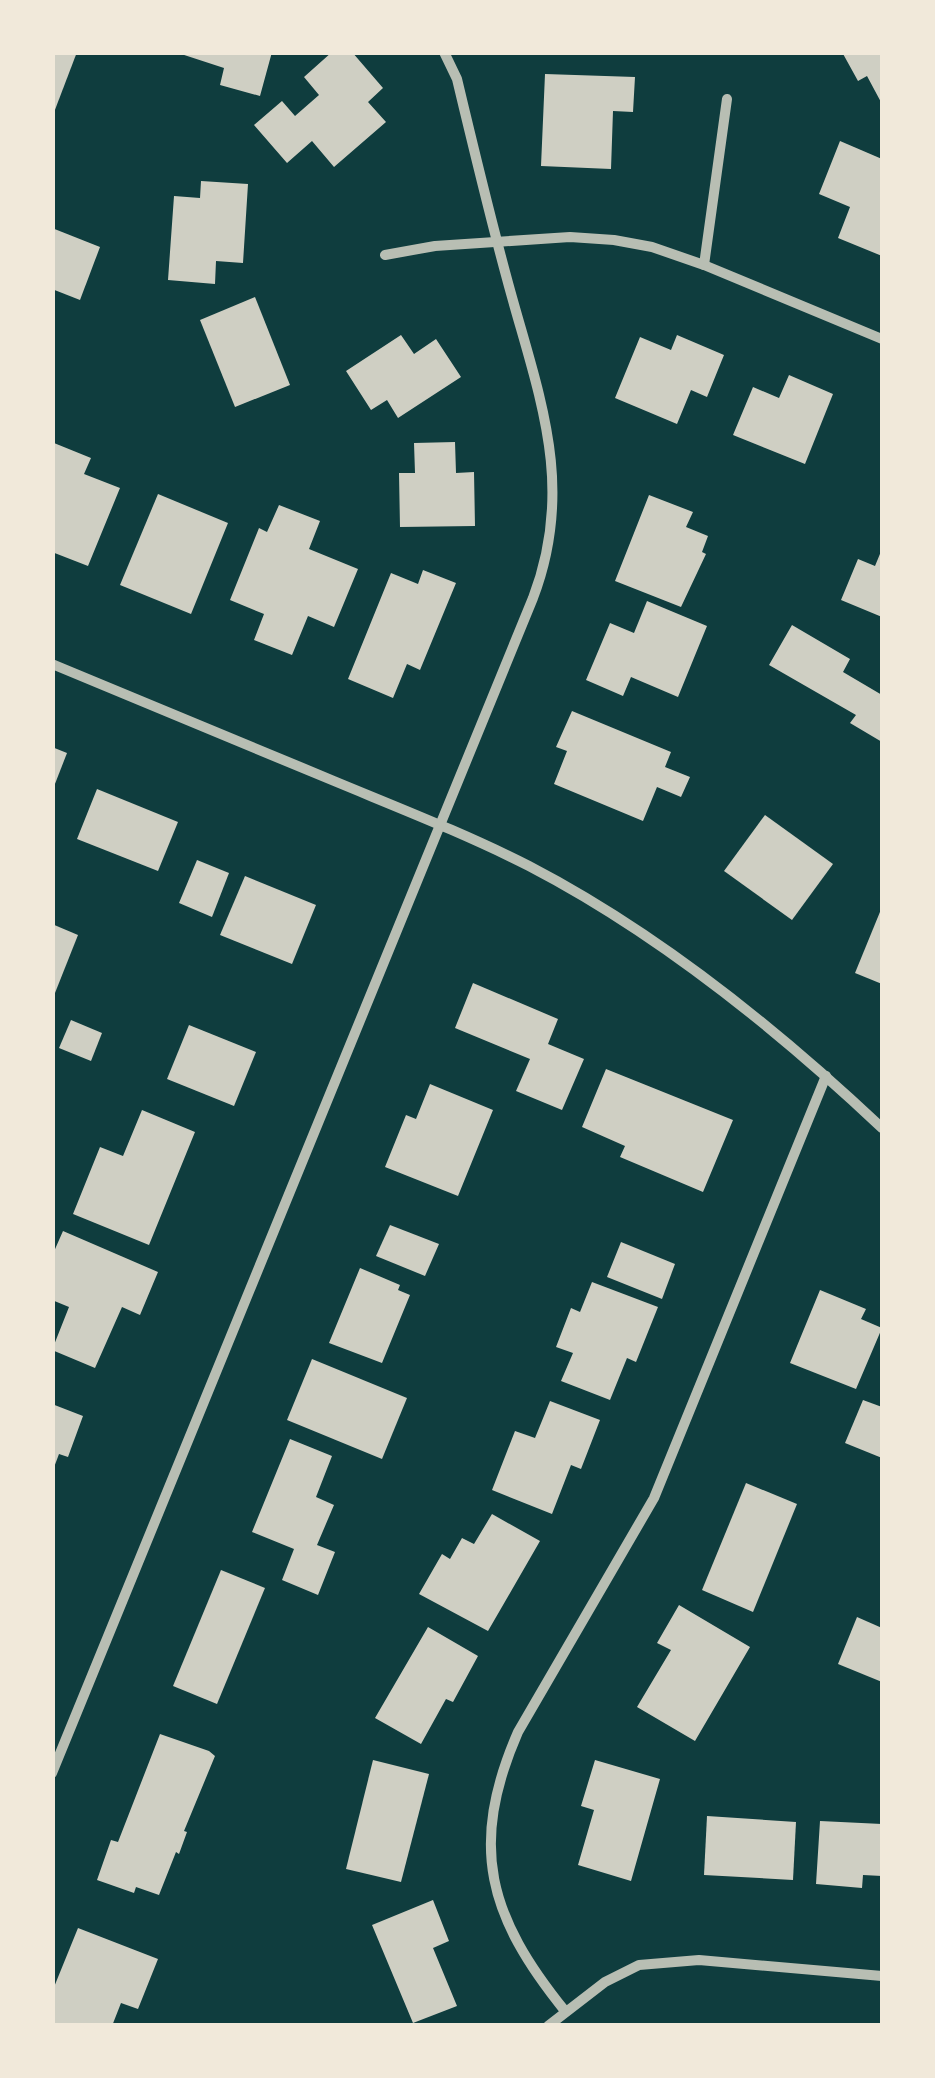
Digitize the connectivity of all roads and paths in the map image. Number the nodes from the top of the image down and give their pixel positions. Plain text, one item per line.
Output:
1 (444, 52) edge
2 (727, 100) dead end
3 (497, 242) junction
4 (385, 256) dead end
5 (704, 265) junction
6 (882, 339) edge
7 (52, 664) edge
8 (440, 825) junction
9 (826, 1076) junction
10 (882, 1128) edge
11 (52, 1773) edge
12 (882, 1976) edge
13 (566, 2011) junction
14 (548, 2026) edge

1 - 3 street
2 - 5 street
3 - 4 street
3 - 5 street
3 - 8 street
5 - 6 street
7 - 8 street
8 - 9 street
8 - 11 street
9 - 10 street
9 - 13 street
12 - 13 street
13 - 14 street

